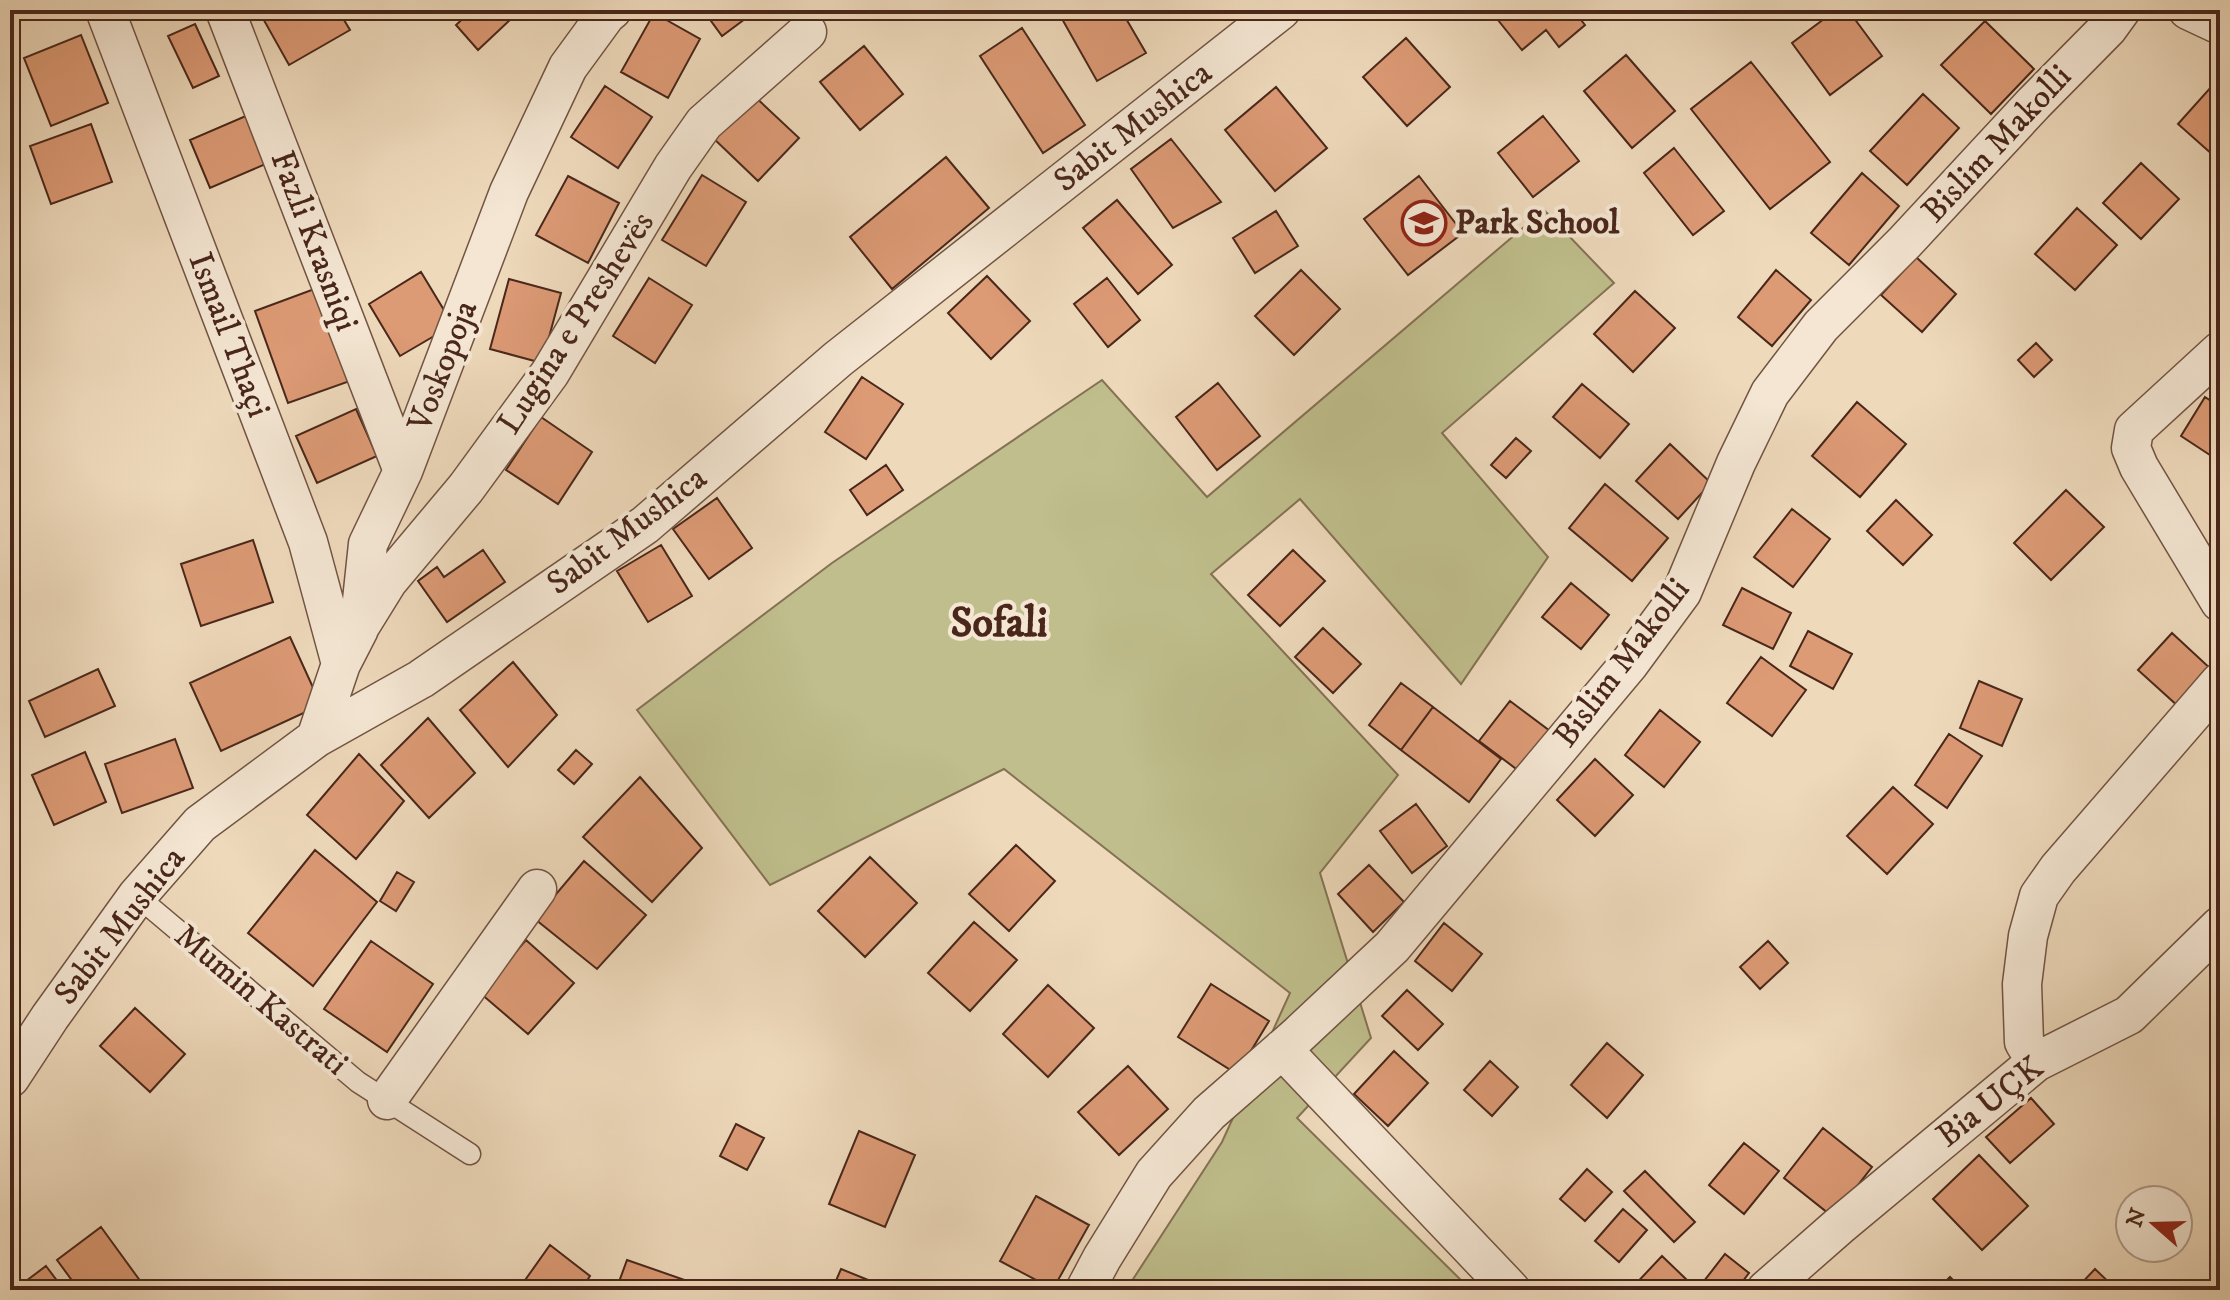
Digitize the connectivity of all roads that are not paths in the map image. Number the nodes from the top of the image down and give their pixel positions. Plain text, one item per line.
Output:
1 (105, 10) edge
2 (225, 10) edge
3 (1281, 10) edge
4 (2121, 10) edge
5 (2188, 10) edge
6 (607, 12) edge
7 (2220, 25) edge
8 (807, 32) dead end
9 (2220, 351) edge
10 (403, 471) junction
11 (2220, 602) edge
12 (359, 629) junction
13 (341, 664) junction
14 (2220, 682) edge
15 (316, 738) junction
16 (537, 889) dead end
17 (137, 896) junction
18 (2220, 926) edge
19 (1282, 1049) junction
20 (2036, 1062) junction
21 (10, 1078) edge
22 (387, 1100) junction
23 (470, 1154) dead end
24 (1085, 1290) edge
25 (1511, 1290) edge
26 (1766, 1290) edge

1 - 13 street, Ismail Thaçi
2 - 10 street, Fazli Krasniqi
3 - 15 street, Sabit Mushica
4 - 19 street, Bislim Makolli
5 - 7 street
6 - 10 street, Voskopoja
8 - 12 street, Lugina e Preshevës
9 - 11 street
10 - 12 street, Voskopoja
12 - 13 street, Voskopoja
13 - 15 street, Voskopoja
14 - 20 street
15 - 17 street, Sabit Mushica
16 - 22 street
17 - 21 street, Sabit Mushica
17 - 22 lane, Mumin Kastrati
18 - 20 street, Bia UÇK
19 - 24 street, Bislim Makolli
19 - 25 street
20 - 26 street, Bia UÇK
22 - 23 lane, Mumin Kastrati

